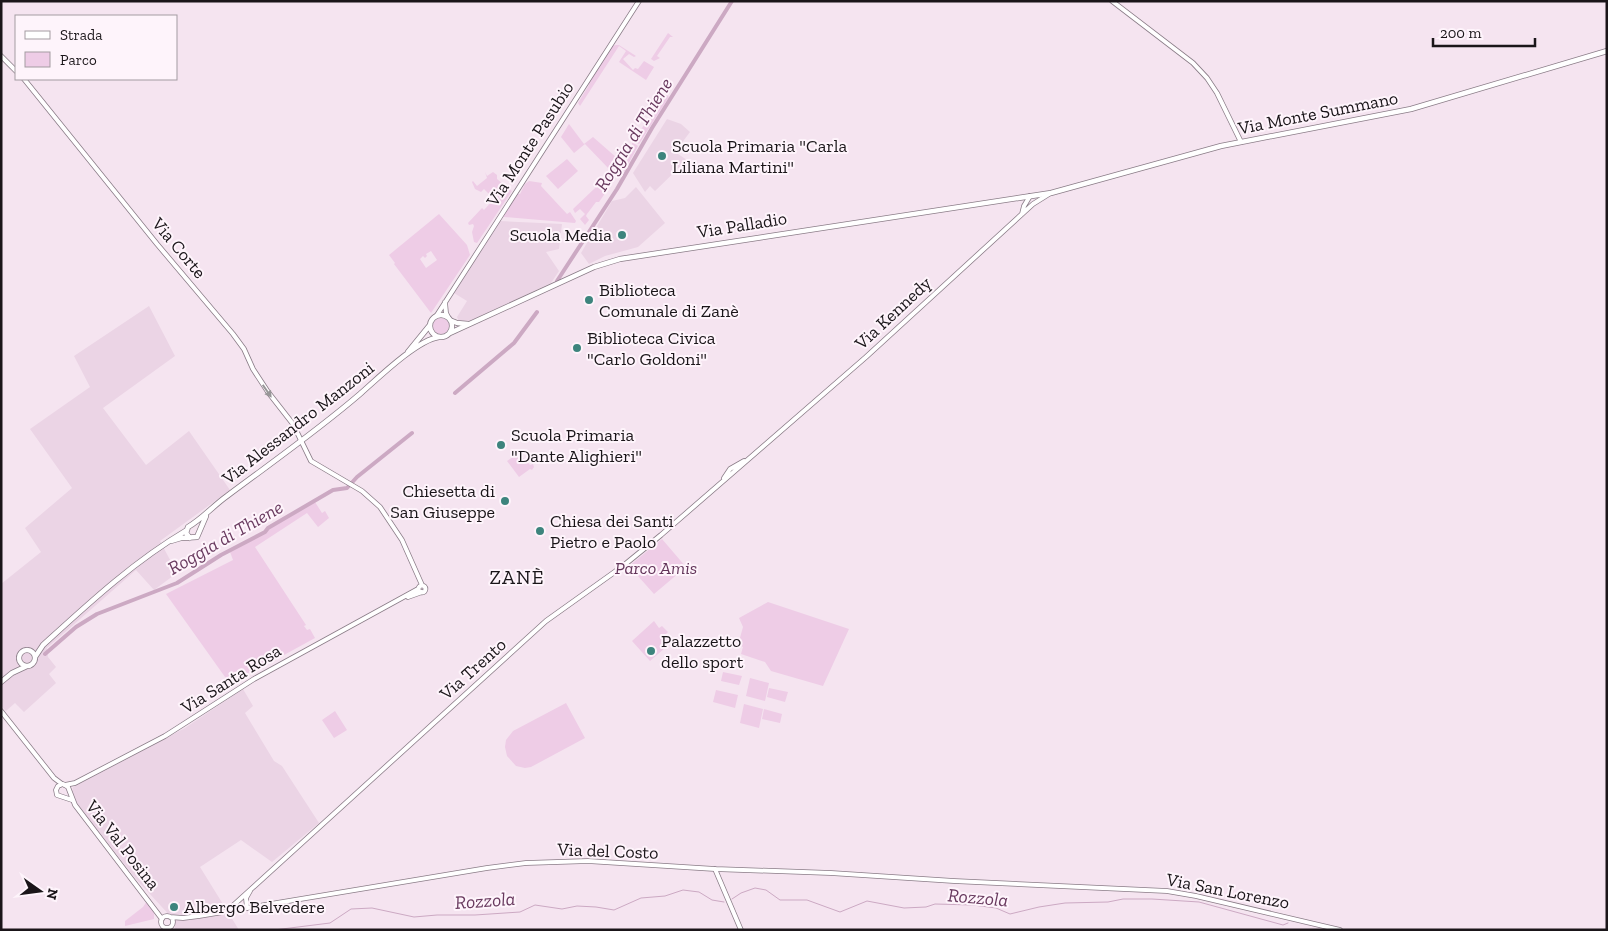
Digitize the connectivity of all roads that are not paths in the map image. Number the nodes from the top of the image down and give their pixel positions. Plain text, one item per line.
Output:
1 (639, 1) edge
2 (1112, 1) edge
3 (1607, 51) edge
4 (1, 56) edge
5 (15, 70) edge
6 (25, 80) edge
7 (1241, 142) junction
8 (1051, 193) junction
9 (1031, 196) junction
10 (1016, 198) junction
11 (1033, 204) junction
12 (1024, 206) junction
13 (1022, 214) junction
14 (445, 302) junction
15 (438, 315) junction
16 (450, 319) junction
17 (470, 324) junction
18 (430, 325) junction
19 (450, 333) junction
20 (422, 335) junction
21 (439, 337) junction
22 (426, 342) junction
23 (412, 349) junction
24 (301, 442) junction
25 (736, 467) joint
26 (209, 511) junction
27 (194, 525) junction
28 (186, 530) junction
29 (200, 530) junction
30 (190, 538) junction
31 (165, 543) junction
32 (420, 588) joint
33 (43, 645) junction
34 (28, 651) junction
35 (35, 657) junction
36 (20, 661) junction
37 (27, 666) junction
38 (12, 673) junction
39 (1, 682) edge
40 (1, 713) edge
41 (75, 783) junction
42 (61, 785) junction
43 (68, 792) junction
44 (64, 797) junction
45 (72, 800) junction
46 (715, 869) junction
47 (1049, 886) joint
48 (251, 889) junction
49 (238, 900) junction
50 (153, 906) junction
51 (247, 908) junction
52 (240, 909) junction
53 (227, 911) junction
54 (169, 917) junction
55 (162, 918) junction
56 (184, 918) junction
57 (172, 927) edge
58 (165, 929) edge
59 (741, 930) edge
60 (1340, 930) edge

1 - 14 street, Via Monte Pasubio
2 - 7 street
3 - 7 main road, Via Monte Summano
4 - 5 street
6 -> 24 street, Via Corte
7 - 8 main road, Via Monte Summano
8 - 9 main road, Via Monte Summano
8 - 11 street, Via Kennedy
9 - 10 main road, Via Palladio
9 - 11 street
9 - 12 street
10 - 12 street
10 - 17 main road, Via Palladio
11 - 13 street, Via Kennedy
12 - 13 street
13 - 25 street, Via Kennedy
14 - 15 street, Via Monte Pasubio
14 - 16 street
15 - 16 main road
15 - 18 main road
16 - 17 main road
16 - 19 main road
17 - 19 main road, Via Palladio
18 - 20 main road, Via Alessandro Manzoni
18 - 21 main road
19 - 21 main road
20 - 22 main road
20 - 23 main road, Via Alessandro Manzoni
21 - 22 main road, Via Alessandro Manzoni
22 - 23 main road, Via Alessandro Manzoni
23 - 24 main road, Via Alessandro Manzoni
24 - 26 main road, Via Alessandro Manzoni
24 - 32 street, Via Corte
25 - 48 street, Via Trento
26 - 27 main road, Via Alessandro Manzoni
26 - 29 main road, Via Alessandro Manzoni
27 - 28 main road, Via Alessandro Manzoni
27 - 29 main road
28 - 30 main road
28 - 31 main road, Via Alessandro Manzoni
29 - 30 main road, Via Alessandro Manzoni
30 - 31 main road, Via Alessandro Manzoni
31 - 33 main road, Via Alessandro Manzoni
32 - 41 street, Via Santa Rosa
33 - 34 main road
33 - 35 main road
34 - 35 main road
34 - 36 main road
35 - 37 main road
36 - 37 main road
36 - 38 main road
37 - 38 main road
38 - 39 main road
40 - 42 street, Via Val Posina
41 - 42 street, Via Santa Rosa
41 - 43 street, Via Santa Rosa
42 - 43 street, Via Val Posina
42 - 44 street, Via Val Posina
43 - 44 street, Via Val Posina
43 - 45 street, Via Val Posina
44 - 45 street, Via Val Posina
45 - 50 street, Via Val Posina
46 - 47 street, Via del Costo
46 - 51 street, Via del Costo
46 - 59 street
47 - 60 street, Via San Lorenzo
48 - 49 street, Via Trento
48 - 51 street
49 - 52 street
49 - 53 street, Via Trento
50 - 54 street, Via Val Posina
50 - 55 street, Via Val Posina
51 - 52 street, Via del Costo
52 - 53 street, Via del Costo
53 - 56 street, Via del Costo
54 - 55 street
54 - 56 street, Via del Costo
54 - 57 street
55 - 58 street
56 - 57 street
57 - 58 street

